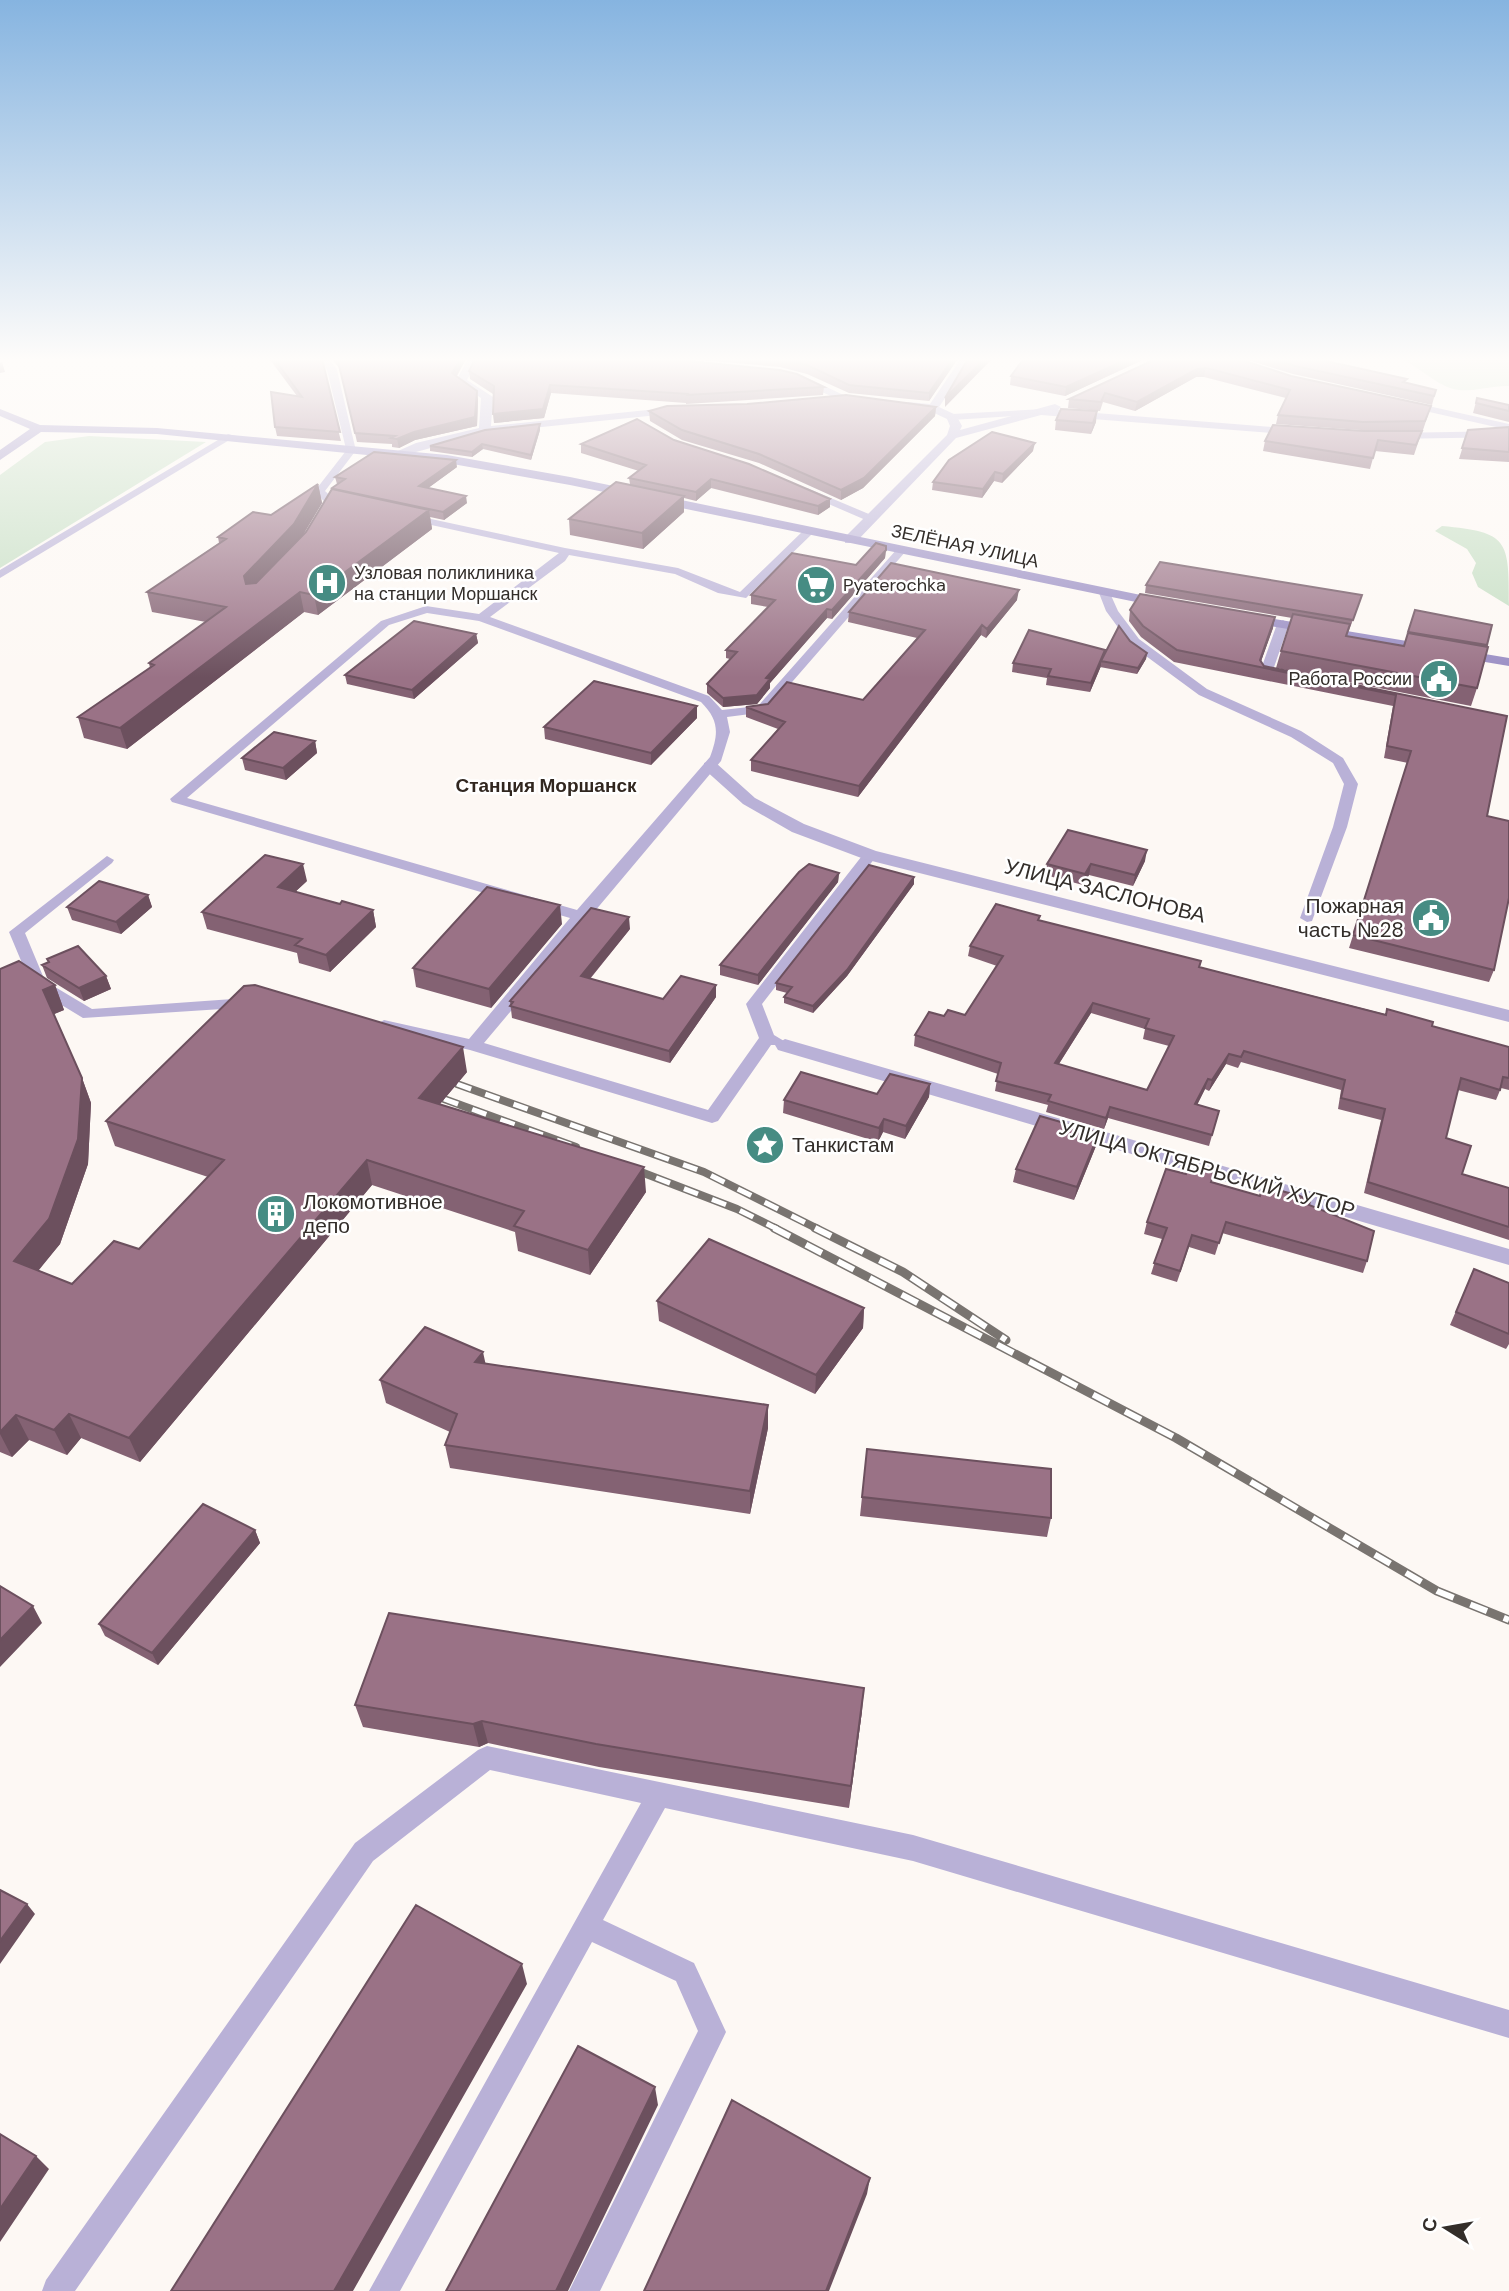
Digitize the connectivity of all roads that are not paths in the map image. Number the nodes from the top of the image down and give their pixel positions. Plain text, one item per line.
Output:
1 (185, 464) edge
2 (341, 464) edge
3 (470, 464) edge
4 (925, 464) edge
5 (801, 489) edge
6 (331, 501) junction
7 (344, 504) edge
8 (396, 515) edge
9 (872, 519) junction
10 (320, 523) edge
11 (809, 531) junction
12 (850, 540) junction
13 (565, 551) junction
14 (901, 551) junction
15 (0, 575) edge
16 (1105, 593) junction
17 (1173, 605) edge
18 (1228, 615) edge
19 (481, 618) junction
20 (1283, 624) junction
21 (1509, 662) edge
22 (1292, 676) edge
23 (720, 714) junction
24 (710, 766) junction
25 (870, 855) junction
26 (107, 860) dead end
27 (580, 916) junction
28 (1307, 918) dead end
29 (268, 1002) edge
30 (1509, 1016) edge
31 (371, 1021) edge
32 (776, 1041) junction
33 (473, 1045) junction
34 (1509, 1257) edge
35 (659, 1794) junction
36 (587, 1926) junction
37 (1509, 2024) edge
38 (57, 2291) edge
39 (383, 2291) edge
40 (584, 2291) edge

1 - 15 lane
2 - 6 lane
3 - 11 street, ЗЕЛЁНАЯ УЛИЦА
4 - 9 street
5 - 9 lane
6 - 7 lane
6 - 10 lane
8 - 13 lane
9 - 12 street
11 - 12 street, ЗЕЛЁНАЯ УЛИЦА
11 - 13 lane
12 - 14 street, ЗЕЛЁНАЯ УЛИЦА
13 - 19 lane
14 - 16 street, ЗЕЛЁНАЯ УЛИЦА
14 - 23 lane
16 - 17 street, ЗЕЛЁНАЯ УЛИЦА
16 - 28 lane
18 - 20 street
19 - 23 lane
19 - 27 lane
20 - 21 street
20 - 22 lane
23 - 24 lane
24 - 25 street, УЛИЦА ЗАСЛОНОВА
24 - 27 lane
25 - 30 street, УЛИЦА ЗАСЛОНОВА
25 - 32 lane
26 - 29 lane
27 - 33 lane
31 - 33 lane
32 - 33 lane
32 - 34 street, УЛИЦА ОКТЯБРЬСКИЙ ХУТОР
35 - 36 lane
35 - 37 lane
35 - 38 lane
36 - 39 lane
36 - 40 lane

